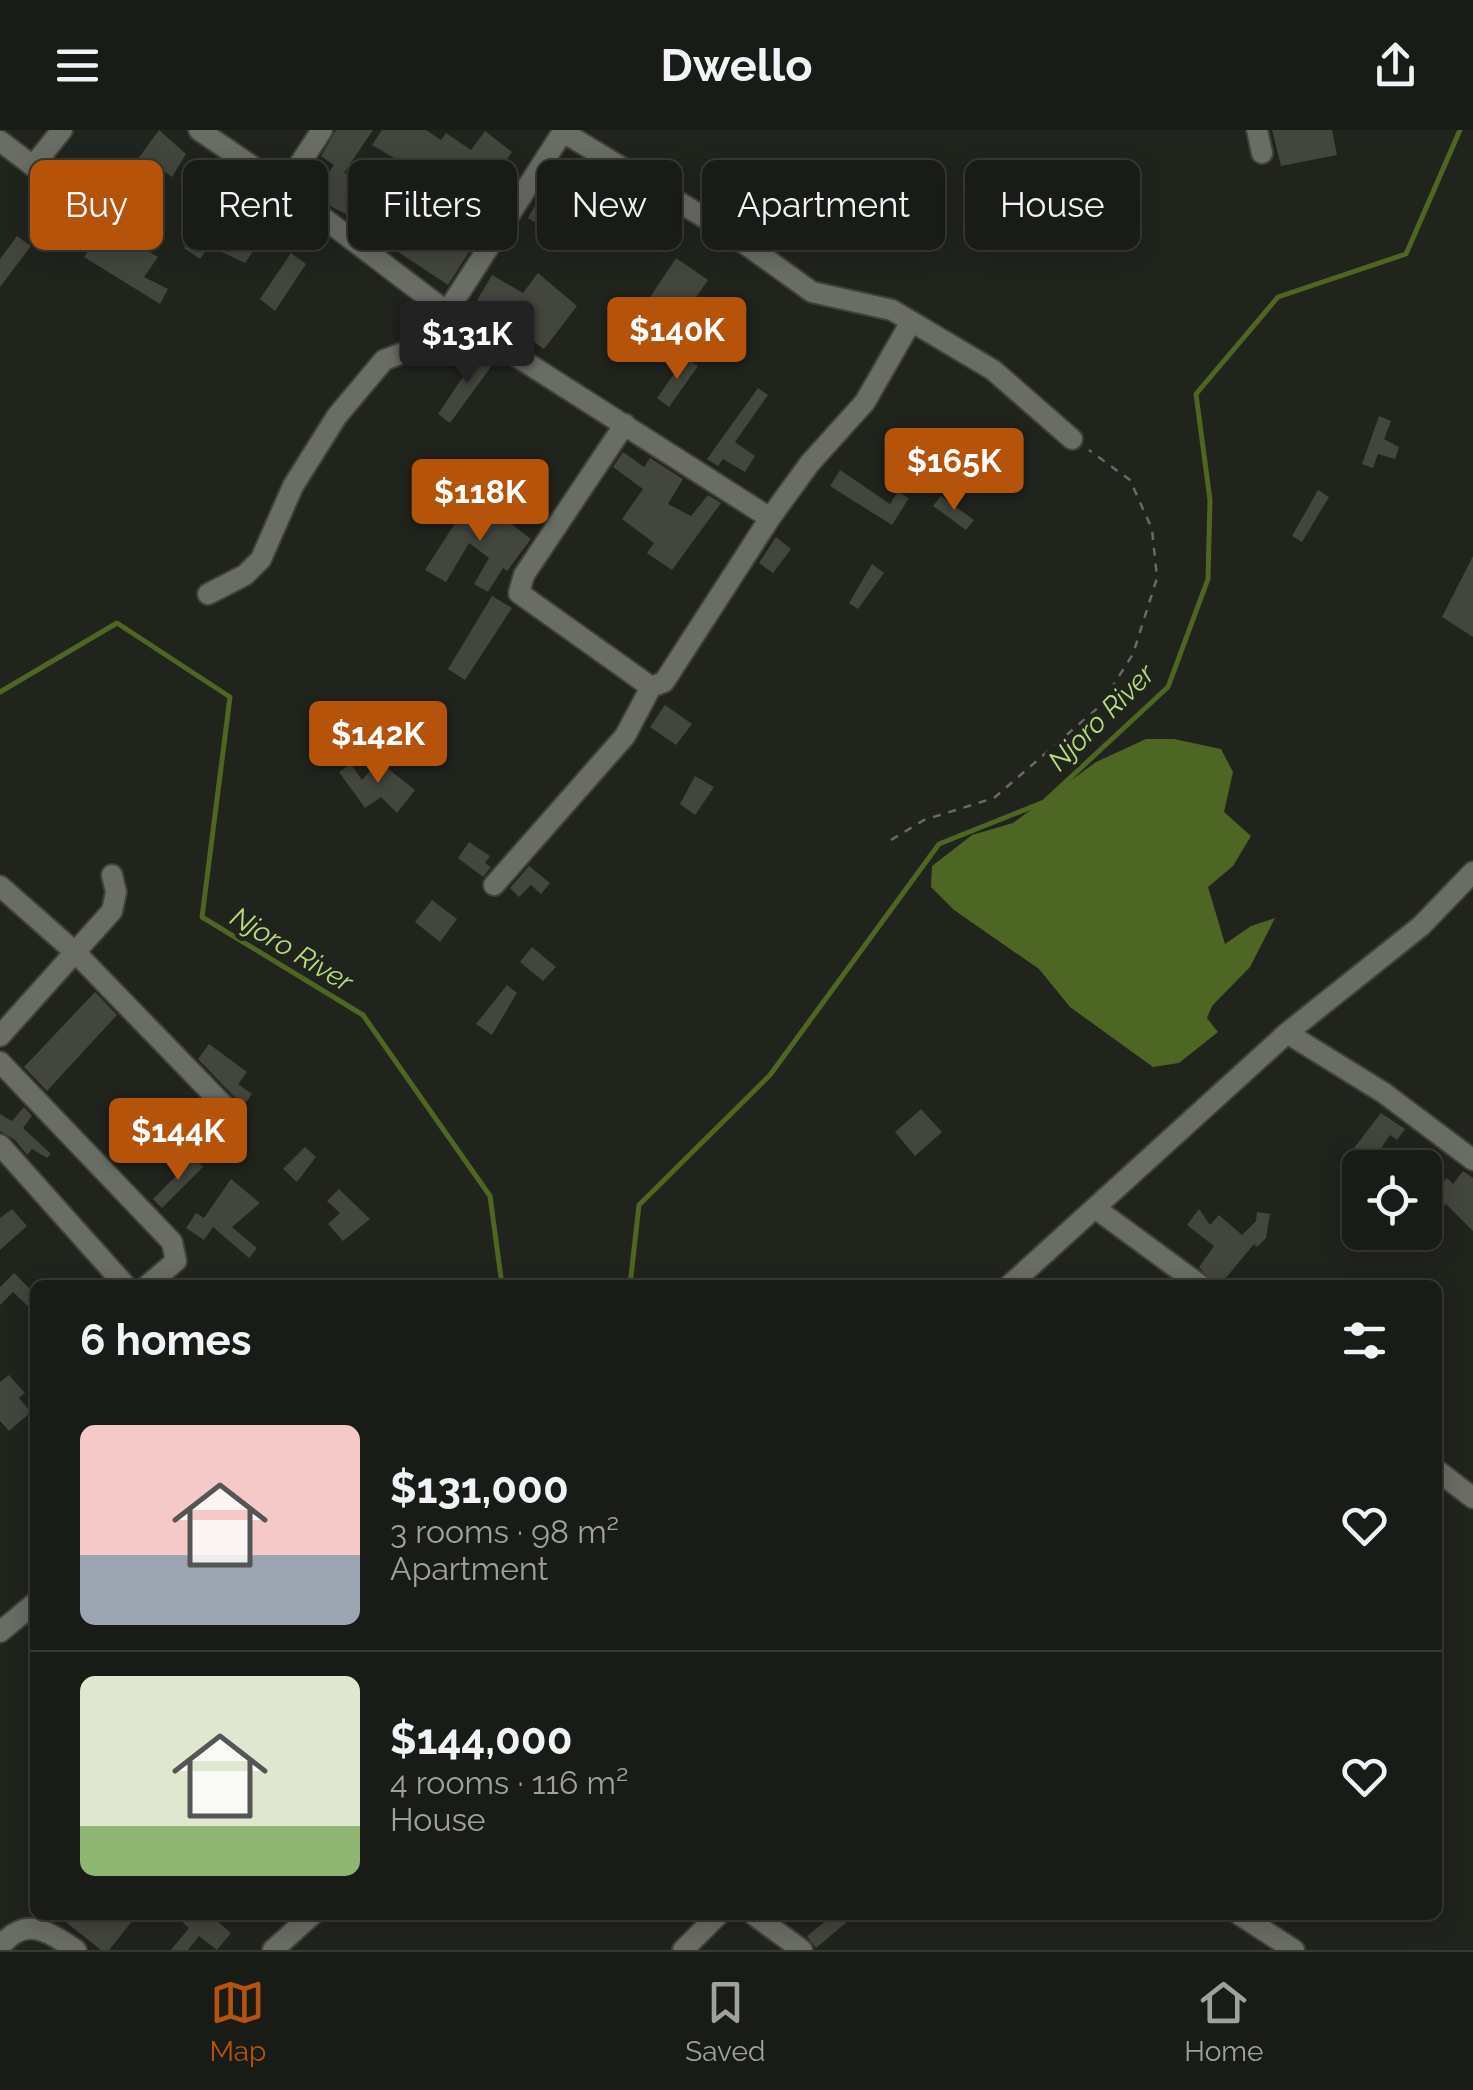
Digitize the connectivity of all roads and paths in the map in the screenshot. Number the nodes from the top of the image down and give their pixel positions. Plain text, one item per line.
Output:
1 (62, 130) edge
2 (199, 130) edge
3 (322, 130) edge
4 (1257, 130) edge
5 (563, 131) edge
6 (0, 141) edge
7 (1262, 153) dead end
8 (243, 160) edge
9 (302, 160) edge
10 (328, 221) edge
11 (447, 312) junction
12 (914, 325) junction
13 (625, 424) junction
14 (1072, 438) joint
15 (770, 518) junction
16 (208, 594) dead end
17 (651, 688) junction
18 (891, 840) dead end
19 (1473, 872) edge
20 (112, 875) dead end
21 (494, 885) dead end
22 (0, 886) edge
23 (76, 953) junction
24 (1288, 1032) junction
25 (0, 1036) edge
26 (0, 1062) edge
27 (233, 1115) dead end
28 (0, 1145) edge
29 (1473, 1160) edge
30 (1094, 1208) junction
31 (122, 1280) edge
32 (154, 1280) edge
33 (1015, 1280) edge
34 (1193, 1280) edge
35 (1442, 1474) edge
36 (1473, 1498) edge
37 (30, 1606) edge
38 (0, 1632) edge
39 (306, 1920) edge
40 (713, 1920) edge
41 (761, 1920) edge
42 (1248, 1920) edge
43 (0, 1947) edge
44 (76, 1950) edge
45 (273, 1950) edge
46 (683, 1950) edge
47 (802, 1950) edge
48 (1294, 1950) edge

1 - 6 street
2 - 8 street
3 - 9 street
4 - 7 street
5 - 11 street
5 - 12 street
10 - 11 street
11 - 13 street
11 - 16 street
12 - 14 street
12 - 15 street
13 - 15 street
13 - 17 street
14 - 18 path
15 - 17 street
17 - 21 street
19 - 24 street
20 - 23 street
22 - 23 street
23 - 25 street
23 - 27 street
24 - 29 street
24 - 30 street
26 - 32 street
28 - 31 street
30 - 33 street
30 - 34 street
35 - 36 street
37 - 38 street
39 - 45 street
40 - 46 street
41 - 47 street
42 - 48 street
43 - 44 street

